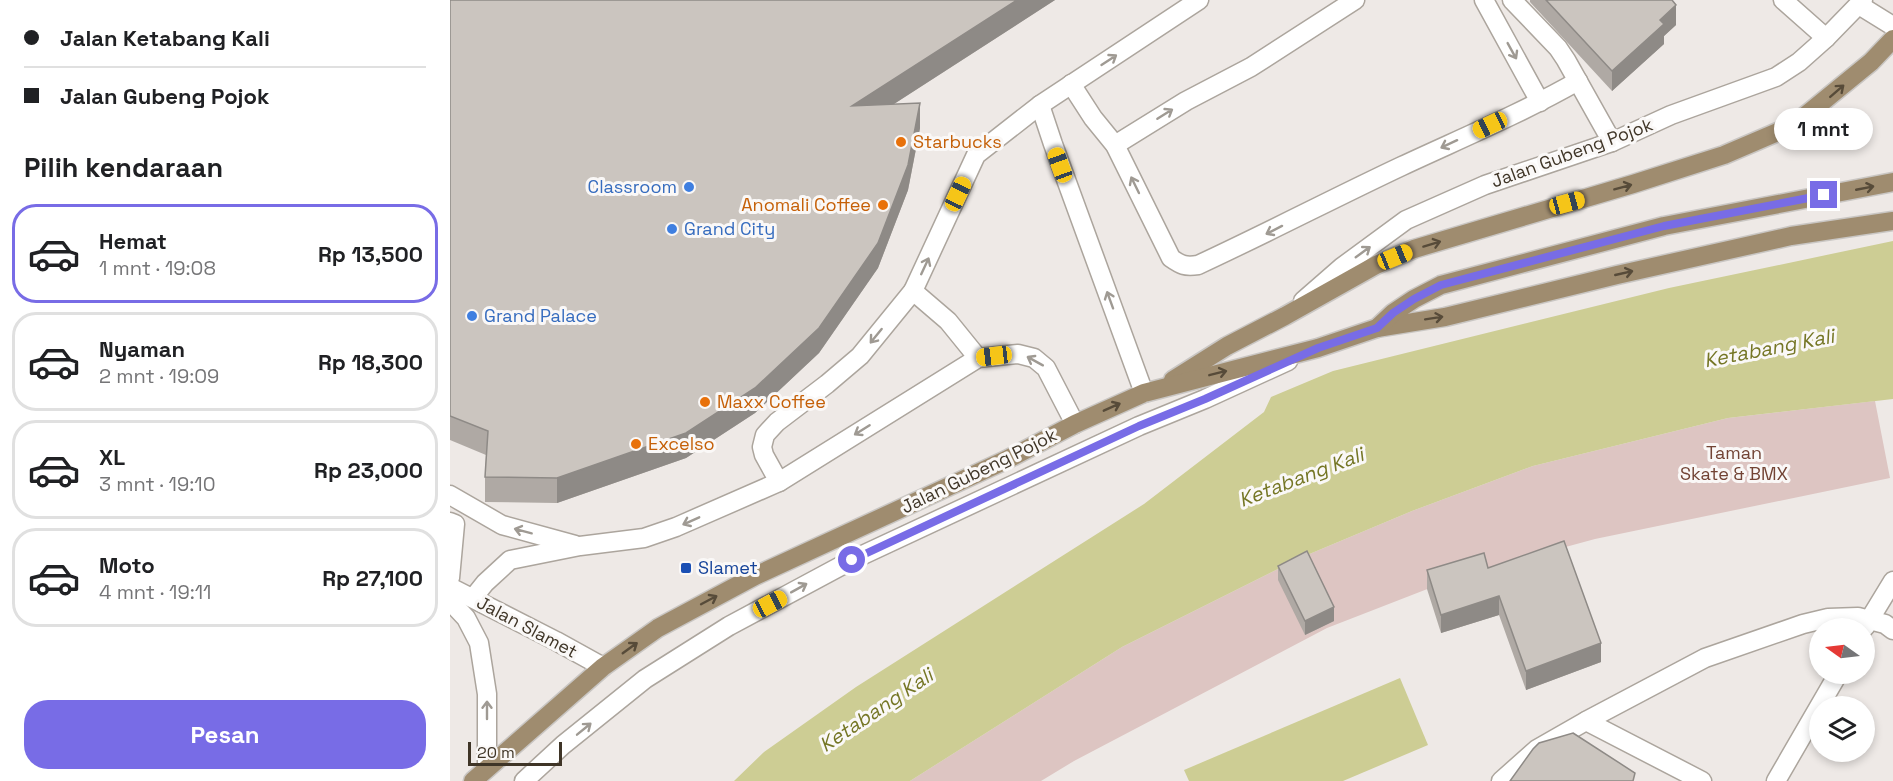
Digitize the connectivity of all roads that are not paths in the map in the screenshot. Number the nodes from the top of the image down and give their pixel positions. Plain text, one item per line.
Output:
1 (1199, 0) edge
2 (1355, 0) edge
3 (1484, 0) edge
4 (1512, 0) edge
5 (1783, 0) edge
6 (1861, 2) edge
7 (1893, 26) edge
8 (1826, 38) junction
9 (1893, 39) edge
10 (1578, 81) junction
11 (1071, 84) junction
12 (1540, 102) junction
13 (1040, 105) junction
14 (1612, 142) junction
15 (1115, 145) junction
16 (1893, 182) edge
17 (1893, 220) edge
18 (913, 291) junction
19 (1286, 316) junction
20 (1377, 328) junction
21 (1318, 348) junction
22 (978, 358) junction
23 (1162, 387) junction
24 (1144, 393) junction
25 (1070, 416) junction
26 (779, 482) junction
27 (450, 495) edge
28 (450, 522) edge
29 (580, 546) junction
30 (450, 578) edge
31 (1893, 581) edge
32 (450, 587) edge
33 (473, 598) junction
34 (450, 601) edge
35 (1828, 618) edge
36 (1859, 618) edge
37 (1871, 618) edge
38 (1809, 623) edge
39 (1875, 624) edge
40 (1893, 630) edge
41 (603, 667) junction
42 (1832, 684) edge
43 (1586, 721) junction
44 (487, 768) junction
45 (473, 781) edge
46 (524, 781) edge
47 (1501, 781) edge
48 (1702, 781) edge
49 (1776, 781) edge

11 -> 1 street
15 -> 2 street
3 -> 12 street
4 - 10 street
5 - 8 street
6 - 7 street
6 - 8 street, Jalan Gubeng Pojok
8 - 14 street, Jalan Gubeng Pojok
19 -> 9 main road
10 - 12 street
10 - 14 street
11 - 13 street
11 - 15 street
12 -> 15 street
18 -> 13 street
24 -> 13 street
19 -> 14 street, Jalan Gubeng Pojok
20 -> 16 main road, Jalan Gubeng Pojok
20 -> 17 main road, Jalan Gubeng Pojok
18 - 22 street
18 -> 26 street
19 - 23 main road
20 - 21 main road, Jalan Gubeng Pojok
23 -> 21 main road, Jalan Gubeng Pojok
46 -> 21 street
25 -> 22 street
22 -> 26 street
23 - 24 main road, Jalan Gubeng Pojok
25 -> 24 main road, Jalan Gubeng Pojok
41 -> 25 main road, Jalan Gubeng Pojok
26 -> 29 street
29 -> 27 street
28 - 30 street
29 - 33 street
31 - 37 street
32 - 33 street, Jalan Slamet
33 - 41 street, Jalan Slamet
44 -> 34 street, Jalan Slamet
35 - 36 street
38 - 43 street
39 - 40 street
41 - 44 main road, Jalan Gubeng Pojok
42 - 49 street
43 - 47 street
43 - 48 street
44 - 45 main road, Jalan Gubeng Pojok

